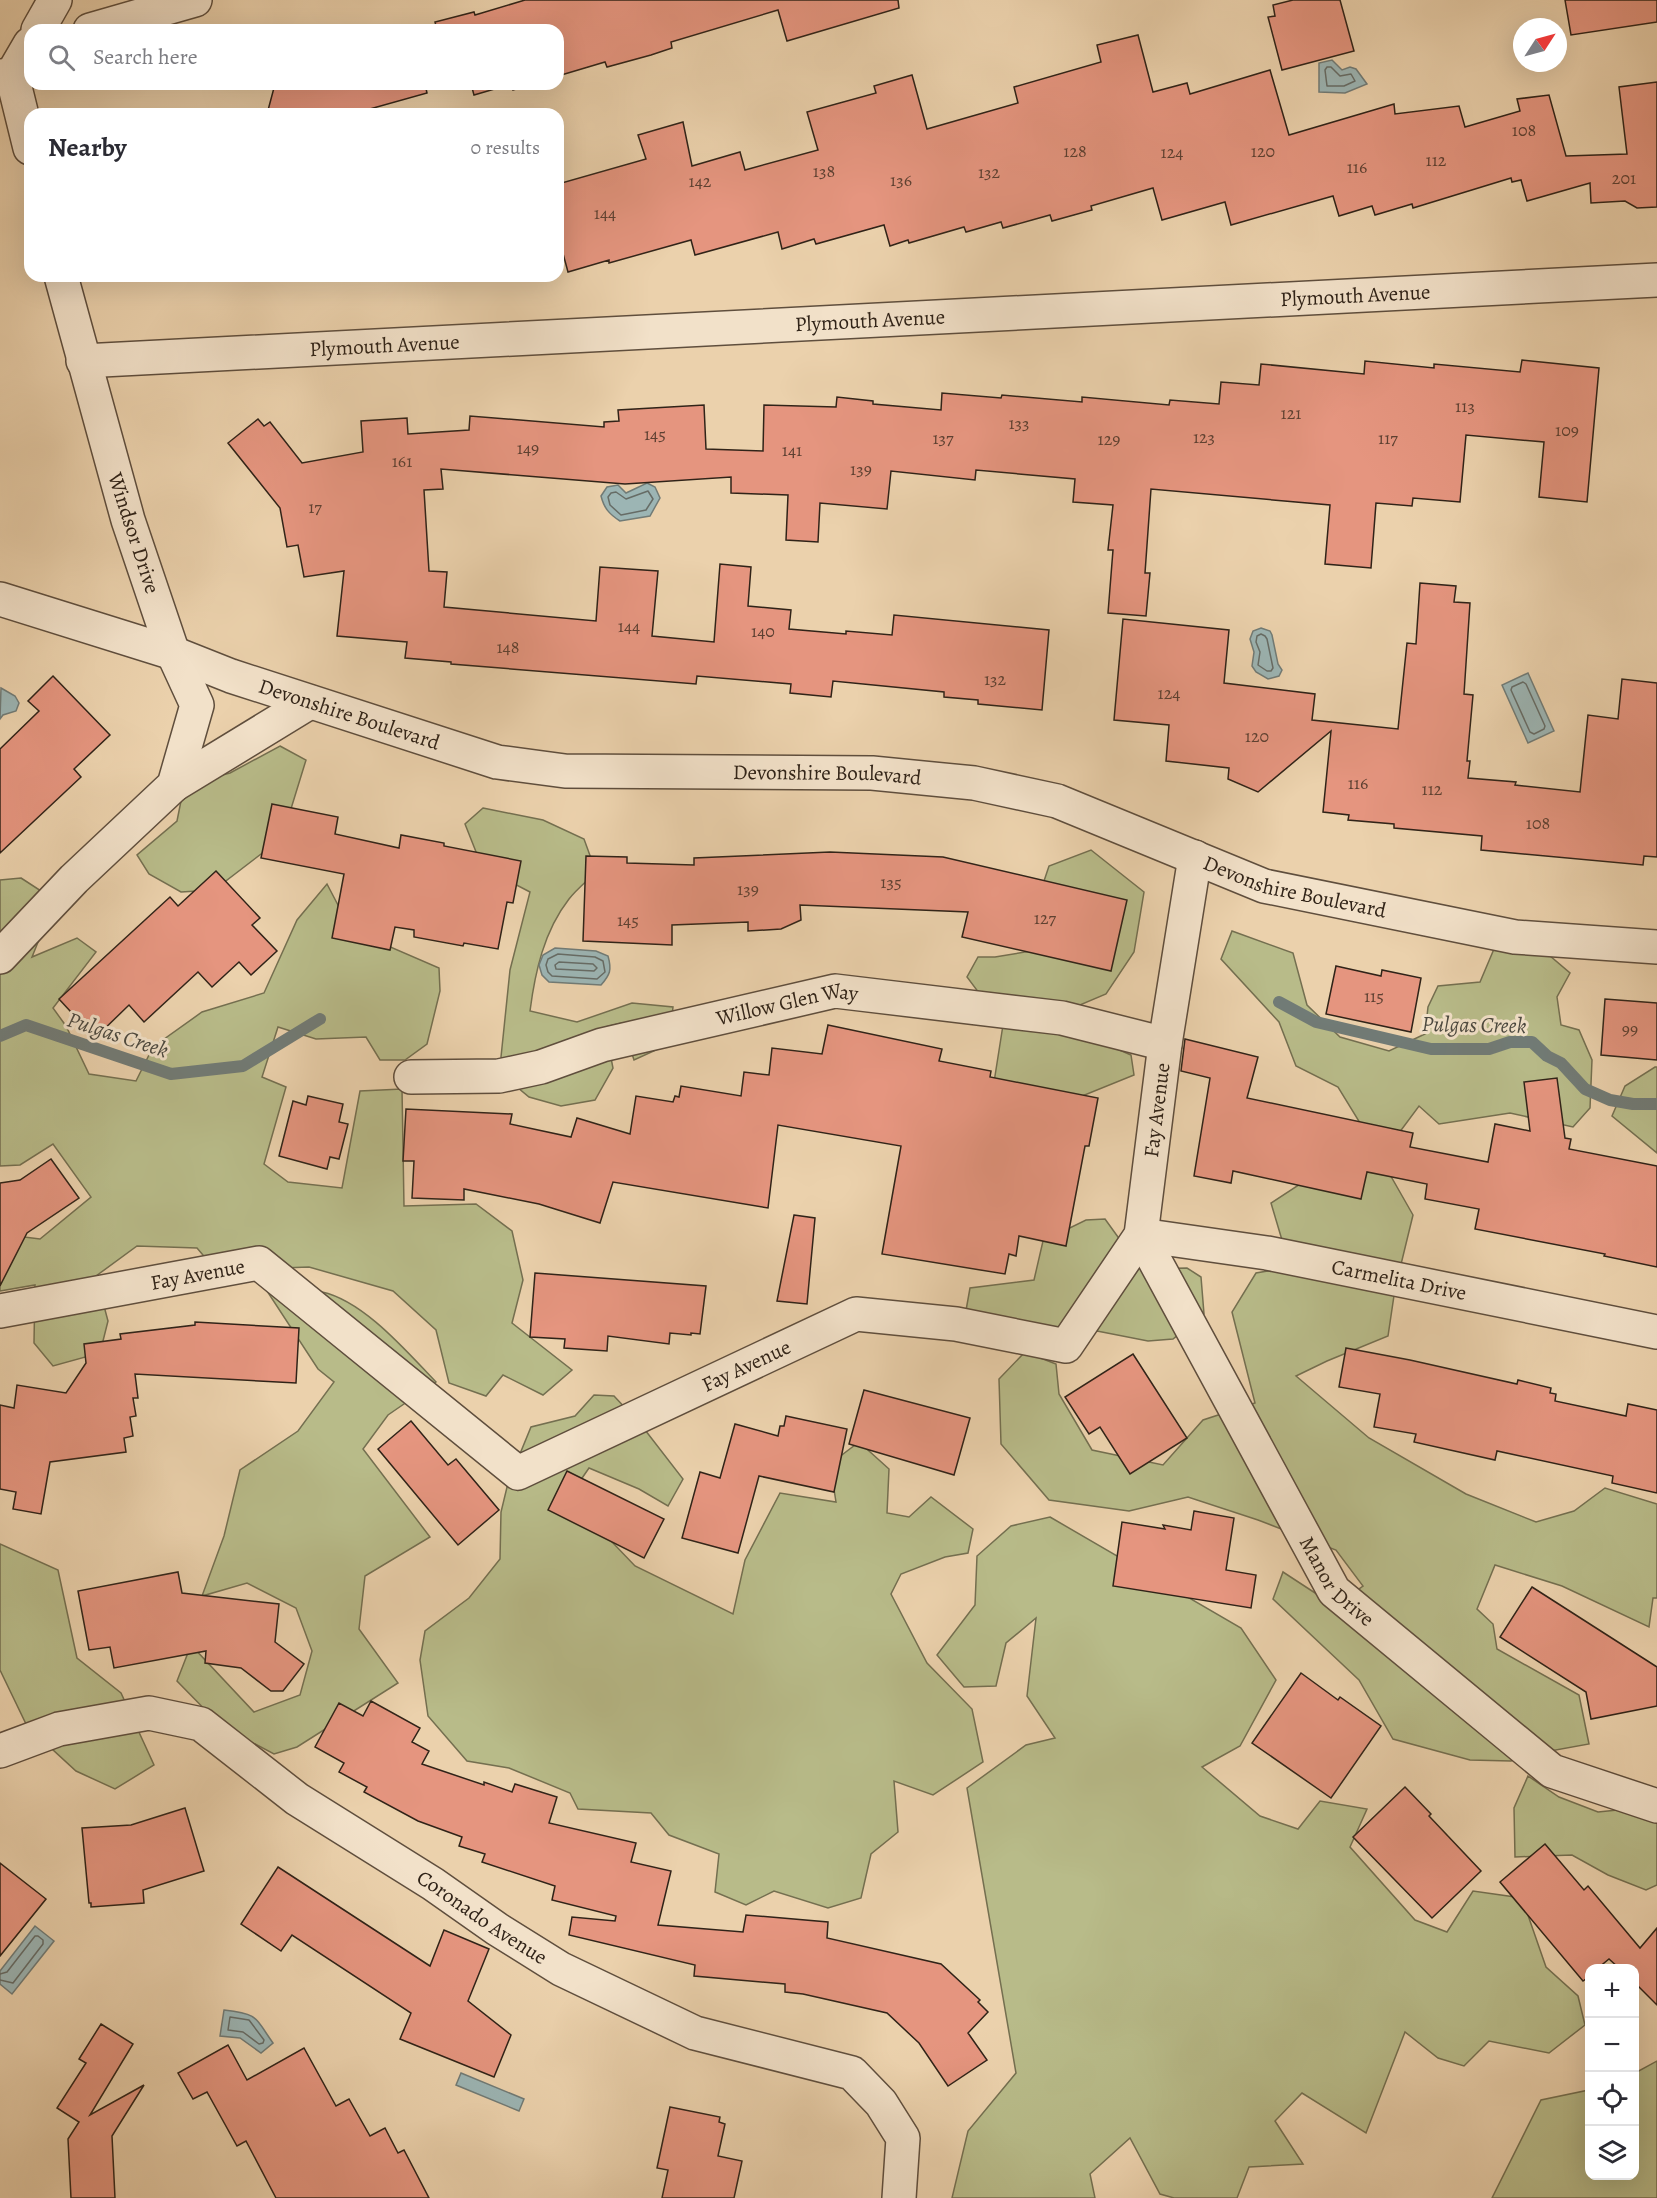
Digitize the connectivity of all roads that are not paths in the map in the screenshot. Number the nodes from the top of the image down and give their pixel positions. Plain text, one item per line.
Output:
1 (55, 0) edge
2 (195, 0) edge
3 (41, 24) edge
4 (111, 24) edge
5 (24, 54) edge
6 (14, 72) edge
7 (24, 120) edge
8 (1657, 280) edge
9 (63, 282) edge
10 (83, 361) junction
11 (0, 599) edge
12 (173, 652) junction
13 (310, 702) junction
14 (174, 785) junction
15 (1195, 857) junction
16 (1657, 947) edge
17 (0, 957) edge
18 (1166, 1044) junction
19 (411, 1077) dead end
20 (1141, 1235) junction
21 (0, 1311) edge
22 (1657, 1332) edge
23 (0, 1751) edge
24 (1657, 1806) edge
25 (899, 2198) edge

1 - 3 street
2 - 4 street
5 - 6 street
6 - 7 street
8 - 10 street, Plymouth Avenue
9 - 10 street, Windsor Drive
10 - 12 street, Windsor Drive
11 - 12 street, Devonshire Boulevard
12 - 13 street, Devonshire Boulevard
12 - 14 street, Windsor Drive
13 - 14 street
13 - 15 street, Devonshire Boulevard
14 - 17 street
15 - 16 street, Devonshire Boulevard
15 - 18 street, Fay Avenue
18 - 19 street, Willow Glen Way
18 - 20 street, Fay Avenue
20 - 21 street, Fay Avenue
20 - 22 street, Carmelita Drive
20 - 24 street, Manor Drive
23 - 25 street, Coronado Avenue

